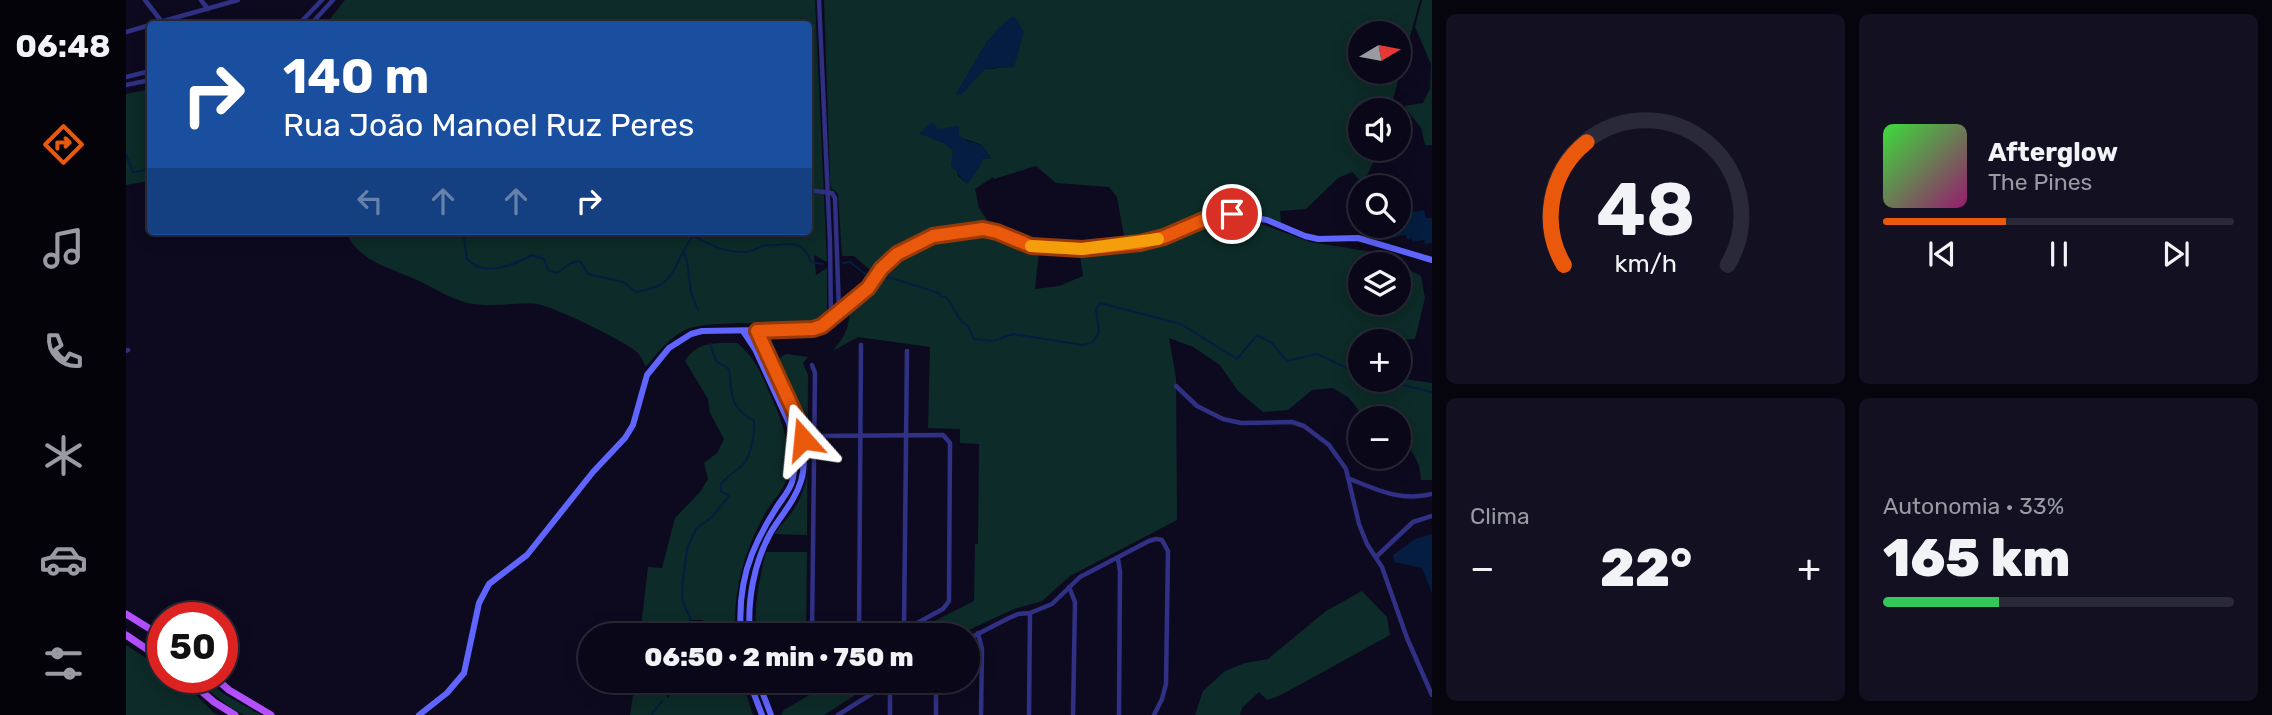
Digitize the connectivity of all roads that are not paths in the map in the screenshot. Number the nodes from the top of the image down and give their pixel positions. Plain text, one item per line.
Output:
1 (145, 0) edge
2 (201, 0) edge
3 (238, 0) edge
4 (322, 0) edge
5 (332, 0) edge
6 (819, 0) edge
7 (208, 9) junction
8 (161, 21) edge
9 (166, 21) edge
10 (302, 21) edge
11 (314, 21) edge
12 (147, 26) edge
13 (126, 32) edge
14 (147, 72) edge
15 (126, 77) edge
16 (147, 81) edge
17 (126, 85) edge
18 (812, 190) edge
19 (827, 192) junction
20 (1432, 260) edge
21 (839, 311) junction
22 (831, 319) junction
23 (743, 331) junction
24 (757, 331) junction
25 (765, 345) junction
26 (861, 345) dead end
27 (755, 349) junction
28 (907, 351) dead end
29 (812, 365) dead end
30 (1176, 386) dead end
31 (860, 435) junction
32 (906, 435) junction
33 (814, 436) junction
34 (1349, 478) junction
35 (1432, 494) edge
36 (1432, 516) edge
37 (1377, 555) junction
38 (1118, 558) junction
39 (1069, 587) junction
40 (1031, 613) junction
41 (126, 614) edge
42 (741, 623) edge
43 (750, 623) edge
44 (812, 623) edge
45 (859, 623) edge
46 (904, 623) edge
47 (916, 623) edge
48 (147, 628) edge
49 (980, 632) edge
50 (126, 635) edge
51 (980, 641) edge
52 (147, 649) edge
53 (204, 693) edge
54 (234, 693) edge
55 (756, 693) edge
56 (761, 693) edge
57 (872, 693) edge
58 (889, 693) edge
59 (936, 693) edge
60 (1432, 695) edge
61 (766, 712) edge
62 (235, 715) edge
63 (271, 715) edge
64 (419, 715) edge
65 (838, 715) edge
66 (890, 715) edge
67 (936, 715) edge
68 (981, 715) edge
69 (1028, 715) edge
70 (1073, 715) edge
71 (1119, 715) edge
72 (1153, 715) edge

1 - 8 street
2 - 7 street
3 - 7 street
4 - 10 street
5 - 11 street
6 - 19 street
7 - 9 street
12 - 13 street
14 - 15 street
16 - 17 street
18 - 19 street
19 - 21 street
19 - 22 street
20 - 21 main road
21 - 22 main road
22 - 24 main road
23 - 24 main road
23 - 27 main road
23 - 64 main road
24 - 25 main road
25 - 27 street
25 - 43 main road
26 - 31 street
27 - 42 main road
28 - 32 street
29 - 33 street
30 - 34 street
31 - 32 street
31 - 33 street
31 - 45 street
32 - 46 street
32 - 47 street
33 - 44 street
34 - 35 street
34 - 37 street
36 - 37 street
37 - 60 street
38 - 39 street
38 - 71 street
38 - 72 street
39 - 40 street
39 - 70 street
40 - 49 street
40 - 69 street
41 - 48 main road
50 - 52 main road
51 - 68 street
53 - 62 main road
54 - 63 main road
55 - 61 main road
56 - 61 main road
57 - 65 street
58 - 66 street
59 - 67 street

